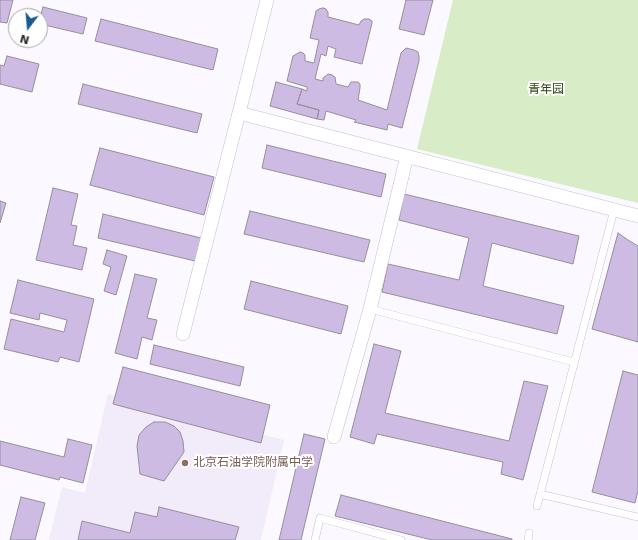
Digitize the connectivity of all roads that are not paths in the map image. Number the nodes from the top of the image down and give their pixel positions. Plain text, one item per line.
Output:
1 (267, 0) edge
2 (239, 114) junction
3 (407, 156) junction
4 (614, 210) junction
5 (638, 216) edge
6 (370, 309) junction
7 (183, 334) dead end
8 (574, 362) junction
9 (334, 437) dead end
10 (540, 494) junction
11 (537, 506) dead end
12 (638, 517) edge
13 (315, 540) edge
14 (401, 540) edge

1 - 2 street
2 - 3 street
2 - 7 street
3 - 4 street
3 - 6 street
4 - 5 street
4 - 8 lane
6 - 8 lane
6 - 9 street
8 - 10 lane
10 - 11 lane
10 - 12 lane
13 - 14 lane

